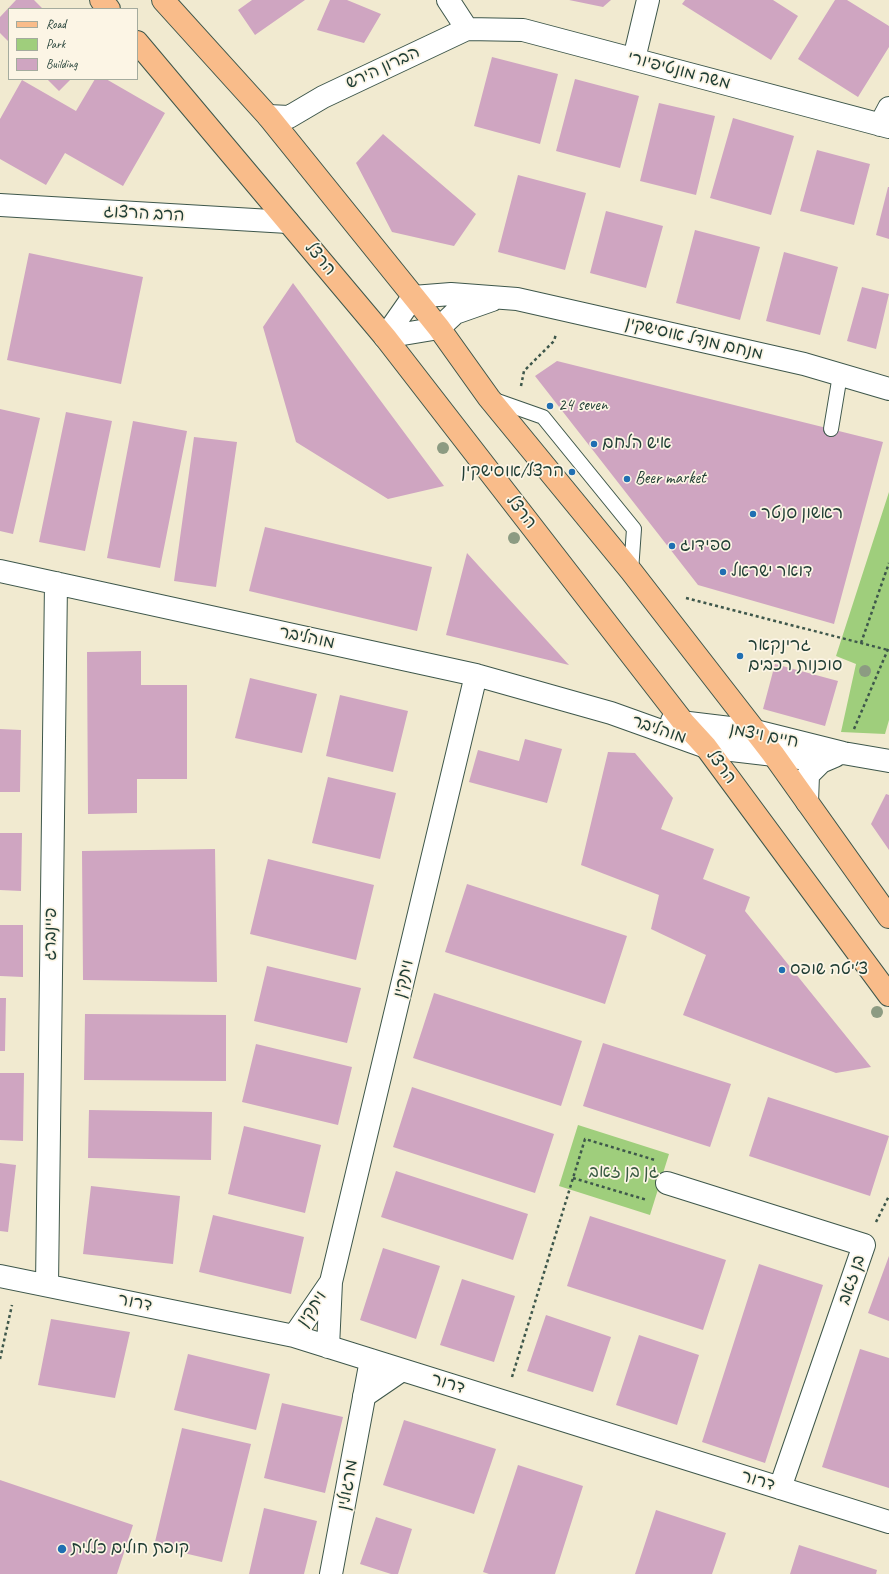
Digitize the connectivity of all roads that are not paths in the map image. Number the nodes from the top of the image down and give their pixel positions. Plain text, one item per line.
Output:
1 (101, 0) edge
2 (163, 0) edge
3 (448, 0) edge
4 (648, 0) edge
5 (108, 8) edge
6 (467, 29) junction
7 (138, 43) edge
8 (634, 59) junction
9 (268, 116) junction
10 (886, 120) edge
11 (0, 205) edge
12 (288, 222) junction
13 (413, 297) junction
14 (497, 298) junction
15 (439, 328) junction
16 (385, 337) junction
17 (840, 375) junction
18 (889, 389) edge
19 (489, 398) junction
20 (831, 429) dead end
21 (0, 571) edge
22 (637, 579) junction
23 (56, 583) junction
24 (476, 675) junction
25 (611, 713) junction
26 (684, 723) junction
27 (755, 732) junction
28 (706, 747) junction
29 (843, 753) junction
30 (773, 754) junction
31 (889, 760) edge
32 (807, 802) junction
33 (889, 918) edge
34 (889, 995) edge
35 (667, 1183) road end
36 (9, 1278) edge
37 (331, 1282) junction
38 (47, 1285) junction
39 (294, 1336) junction
40 (328, 1347) junction
41 (371, 1360) junction
42 (402, 1370) junction
43 (364, 1396) junction
44 (780, 1488) junction
45 (889, 1522) edge
46 (331, 1574) edge

1 - 5 main road
2 - 9 main road
3 - 6 street
4 - 8 street
6 - 8 street, משה מונטיפיורי
6 - 9 street, הברון הירש
7 - 12 main road, הרצל
8 - 10 street, משה מונטיפיורי
9 - 13 main road
11 - 12 street, הרב הרצוג
12 - 16 main road, הרצל
13 - 14 street, מנחם מנדל אוסישקין
13 - 15 main road
13 - 16 street
14 - 15 street, מנחם מנדל אוסישקין
14 - 17 street, מנחם מנדל אוסישקין
15 - 16 street
15 - 19 main road
16 - 26 main road, הרצל
17 - 18 street, מנחם מנדל אוסישקין
17 - 20 lane
19 - 22 main road
19 - 22 lane
21 - 23 street, מוהליבר
22 - 27 main road
23 - 24 street, מוהליבר
23 - 38 street, פיינברג
24 - 25 street, מוהליבר
24 - 37 street, ויתקין
25 - 26 street, מוהליבר
25 - 28 street, מוהליבר
26 - 27 street, חיים ויצמן
26 - 28 main road, הרצל
27 - 29 street, חיים ויצמן
27 - 30 main road
28 - 30 street, חיים ויצמן
28 - 34 main road, הרצל
29 - 30 street, חיים ויצמן
29 - 31 street, חיים ויצמן
29 - 32 street, חיים ויצמן
30 - 32 main road
32 - 33 main road
35 - 44 street, בן זאב
36 - 38 street, דרור
37 - 39 street, ויתקין
37 - 40 street, ויתקין
38 - 39 street, דרור
39 - 40 street, דרור
40 - 41 street, דרור
41 - 42 street, דרור
41 - 43 street, מרגולין
42 - 43 street
42 - 44 street, דרור
43 - 46 street, מרגולין
44 - 45 street, דרור

